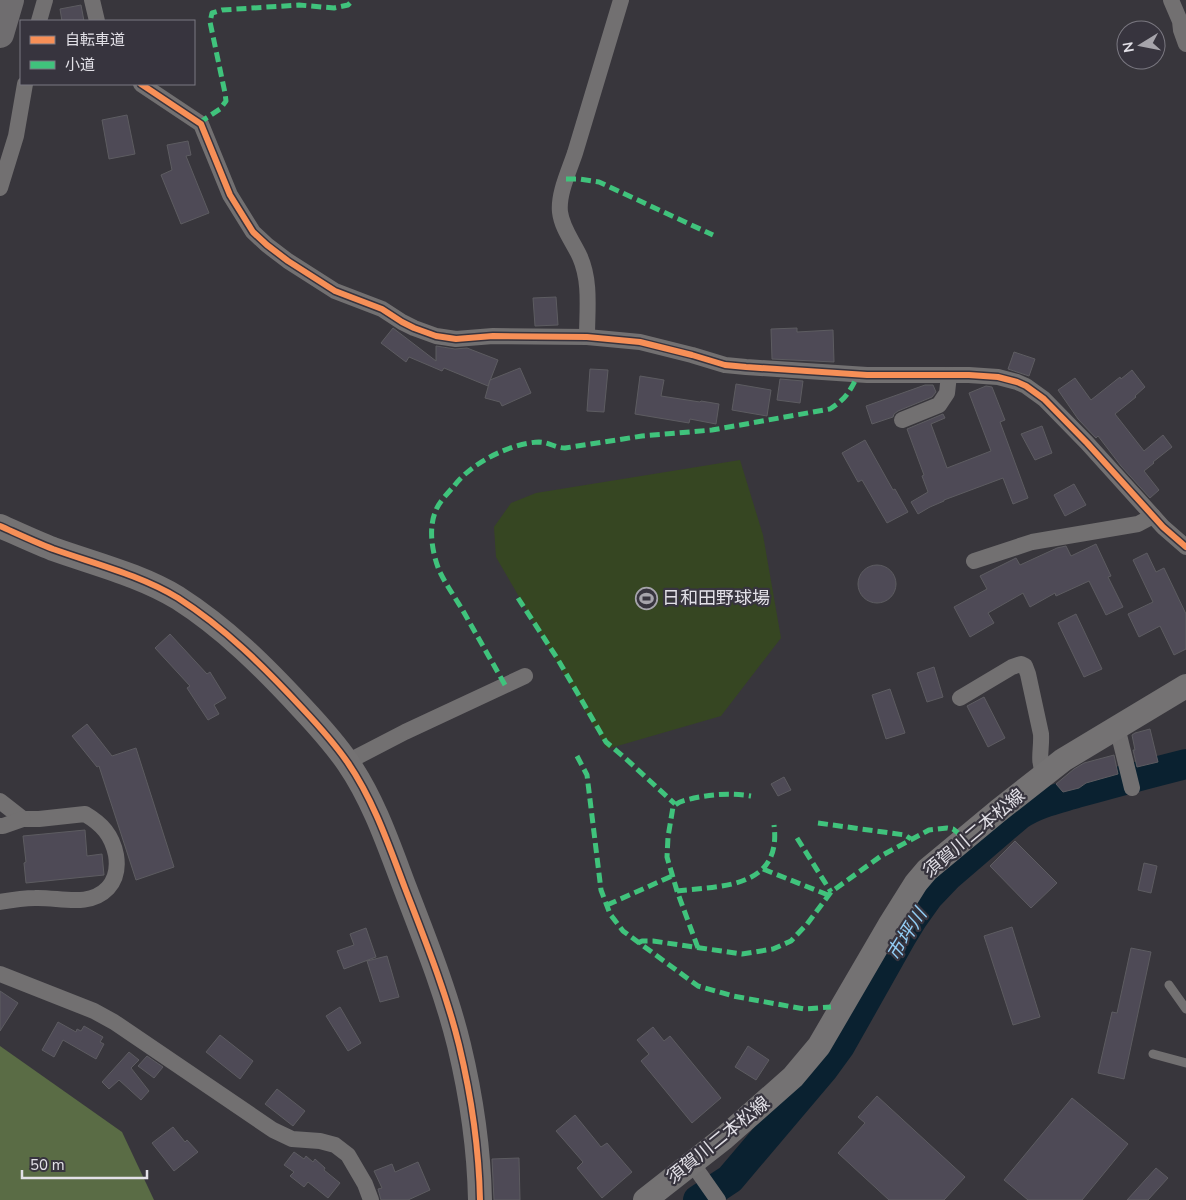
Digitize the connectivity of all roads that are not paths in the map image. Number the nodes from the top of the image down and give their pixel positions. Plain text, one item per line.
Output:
1 (10, 0) edge
2 (45, 0) edge
3 (92, 0) edge
4 (621, 0) edge
5 (1172, 0) edge
6 (39, 20) edge
7 (97, 20) edge
8 (0, 34) edge
9 (1186, 44) edge
10 (25, 85) edge
11 (143, 85) edge
12 (0, 188) edge
13 (587, 337) junction
14 (949, 375) junction
15 (902, 420) dead end
16 (1153, 516) junction
17 (0, 526) edge
18 (1186, 547) edge
19 (974, 560) dead end
20 (525, 676) dead end
21 (1186, 686) edge
22 (960, 698) dead end
23 (1117, 727) junction
24 (347, 762) junction
25 (1044, 775) junction
26 (1132, 788) dead end
27 (0, 801) edge
28 (23, 819) junction
29 (0, 826) edge
30 (0, 902) edge
31 (0, 974) edge
32 (1169, 984) dead end
33 (1186, 1009) edge
34 (1153, 1054) dead end
35 (1186, 1063) edge
36 (692, 1163) junction
37 (371, 1200) edge
38 (480, 1200) edge
39 (645, 1200) edge
40 (718, 1200) edge

1 - 8 highway
2 - 6 street
3 - 7 street
4 - 13 street
5 - 9 street
10 - 12 street
11 - 13 street
13 - 14 street
14 - 15 street
14 - 16 street
16 - 18 street
16 - 19 street
17 - 24 street
20 - 24 street
21 - 23 street, 須賀川二本松線
22 - 25 street
23 - 25 street, 須賀川二本松線
23 - 26 street
24 - 38 street
25 - 36 street, 須賀川二本松線
27 - 28 street
28 - 29 street
28 - 30 street
31 - 37 street
32 - 33 lane
34 - 35 lane
36 - 39 street, 須賀川二本松線
36 - 40 street

